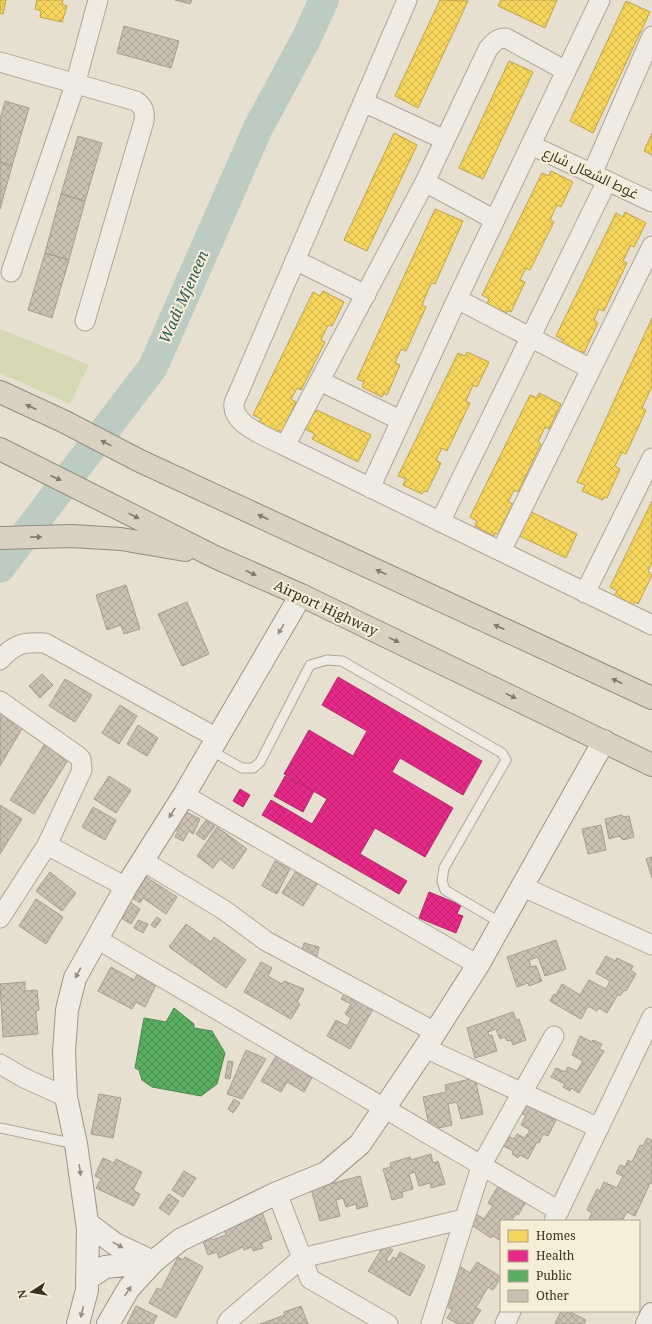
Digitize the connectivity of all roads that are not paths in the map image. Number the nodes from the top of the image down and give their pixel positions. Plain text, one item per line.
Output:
1 (98, 0) edge
2 (407, 0) edge
3 (600, 0) edge
4 (652, 36) edge
5 (0, 62) edge
6 (566, 71) junction
7 (75, 85) junction
8 (363, 102) junction
9 (445, 140) junction
10 (530, 145) junction
11 (599, 177) junction
12 (426, 182) junction
13 (652, 202) edge
14 (495, 220) junction
15 (652, 246) edge
16 (295, 260) junction
17 (11, 272) dead end
18 (366, 295) junction
19 (457, 299) junction
20 (84, 321) dead end
21 (530, 338) junction
22 (591, 369) junction
23 (320, 381) junction
24 (0, 392) edge
25 (400, 420) junction
26 (285, 446) junction
27 (0, 449) edge
28 (652, 458) edge
29 (370, 488) junction
30 (440, 522) junction
31 (0, 538) edge
32 (500, 551) junction
33 (215, 557) junction
34 (585, 592) junction
35 (301, 595) junction
36 (652, 625) edge
37 (0, 660) edge
38 (652, 698) edge
39 (0, 701) edge
40 (604, 741) junction
41 (213, 744) junction
42 (652, 765) edge
43 (184, 795) junction
44 (47, 845) junction
45 (143, 861) junction
46 (521, 886) junction
47 (126, 888) junction
48 (0, 918) edge
49 (501, 923) junction
50 (97, 939) junction
51 (652, 945) edge
52 (478, 965) junction
53 (652, 1017) edge
54 (554, 1036) dead end
55 (430, 1040) junction
56 (0, 1064) edge
57 (521, 1092) junction
58 (66, 1097) junction
59 (386, 1108) junction
60 (0, 1128) edge
61 (599, 1128) junction
62 (76, 1144) junction
63 (482, 1164) junction
64 (277, 1193) junction
65 (557, 1216) edge
66 (464, 1219) junction
67 (87, 1223) junction
68 (302, 1258) junction
69 (153, 1262) junction
70 (88, 1279) junction
71 (511, 1312) edge
72 (652, 1314) edge
73 (78, 1324) edge
74 (108, 1324) edge
75 (226, 1324) edge
76 (388, 1324) edge
77 (431, 1324) edge
78 (505, 1324) edge
79 (647, 1324) edge

1 - 7 street
2 - 8 street
3 - 6 street
4 - 11 street
5 - 7 street
6 - 9 street
6 - 10 street
7 - 17 street
7 - 20 street
8 - 9 street
8 - 16 street
9 - 12 street
10 - 11 street, غوط الشعال شارع
10 - 14 street
11 - 13 street, غوط الشعال شارع
11 - 21 street
12 - 14 street
12 - 18 street
14 - 19 street
15 - 22 street
16 - 18 street
16 - 26 street
18 - 23 street
19 - 21 street
19 - 25 street
21 - 22 street
21 - 30 street
22 - 32 street
23 - 25 street
23 - 26 street
38 -> 24 highway
25 - 29 street
26 - 29 street
27 -> 33 highway, Airport Highway
28 - 34 street
29 - 30 street
30 - 32 street
31 -> 33 highway
32 - 34 street
33 -> 35 highway, Airport Highway
34 - 36 street
35 -> 40 highway, Airport Highway
35 -> 41 street
37 - 41 street
39 - 44 street
40 - 42 highway, Airport Highway
40 - 46 street
41 - 43 street
41 - 49 lane
43 -> 45 street
43 - 52 street
44 - 47 street
44 - 48 street
45 - 47 street
45 - 55 street
46 - 49 street
46 - 51 street
47 - 50 street
49 - 52 street
50 -> 58 street
50 - 59 street
52 - 55 street
53 - 61 street
54 - 57 street
55 - 57 street
55 - 59 street
56 - 58 street
57 - 61 street
57 - 63 street
58 - 62 street
59 - 63 street
59 - 64 street
60 - 62 lane
61 - 65 street
62 -> 67 street
63 - 65 street
63 - 66 street
64 - 68 street
64 - 69 street
66 - 68 street
66 - 77 street
67 -> 69 street
67 - 70 street
68 - 75 street
68 - 76 street
69 - 70 street
74 -> 69 street
70 -> 73 street
71 - 78 street
72 - 79 street

